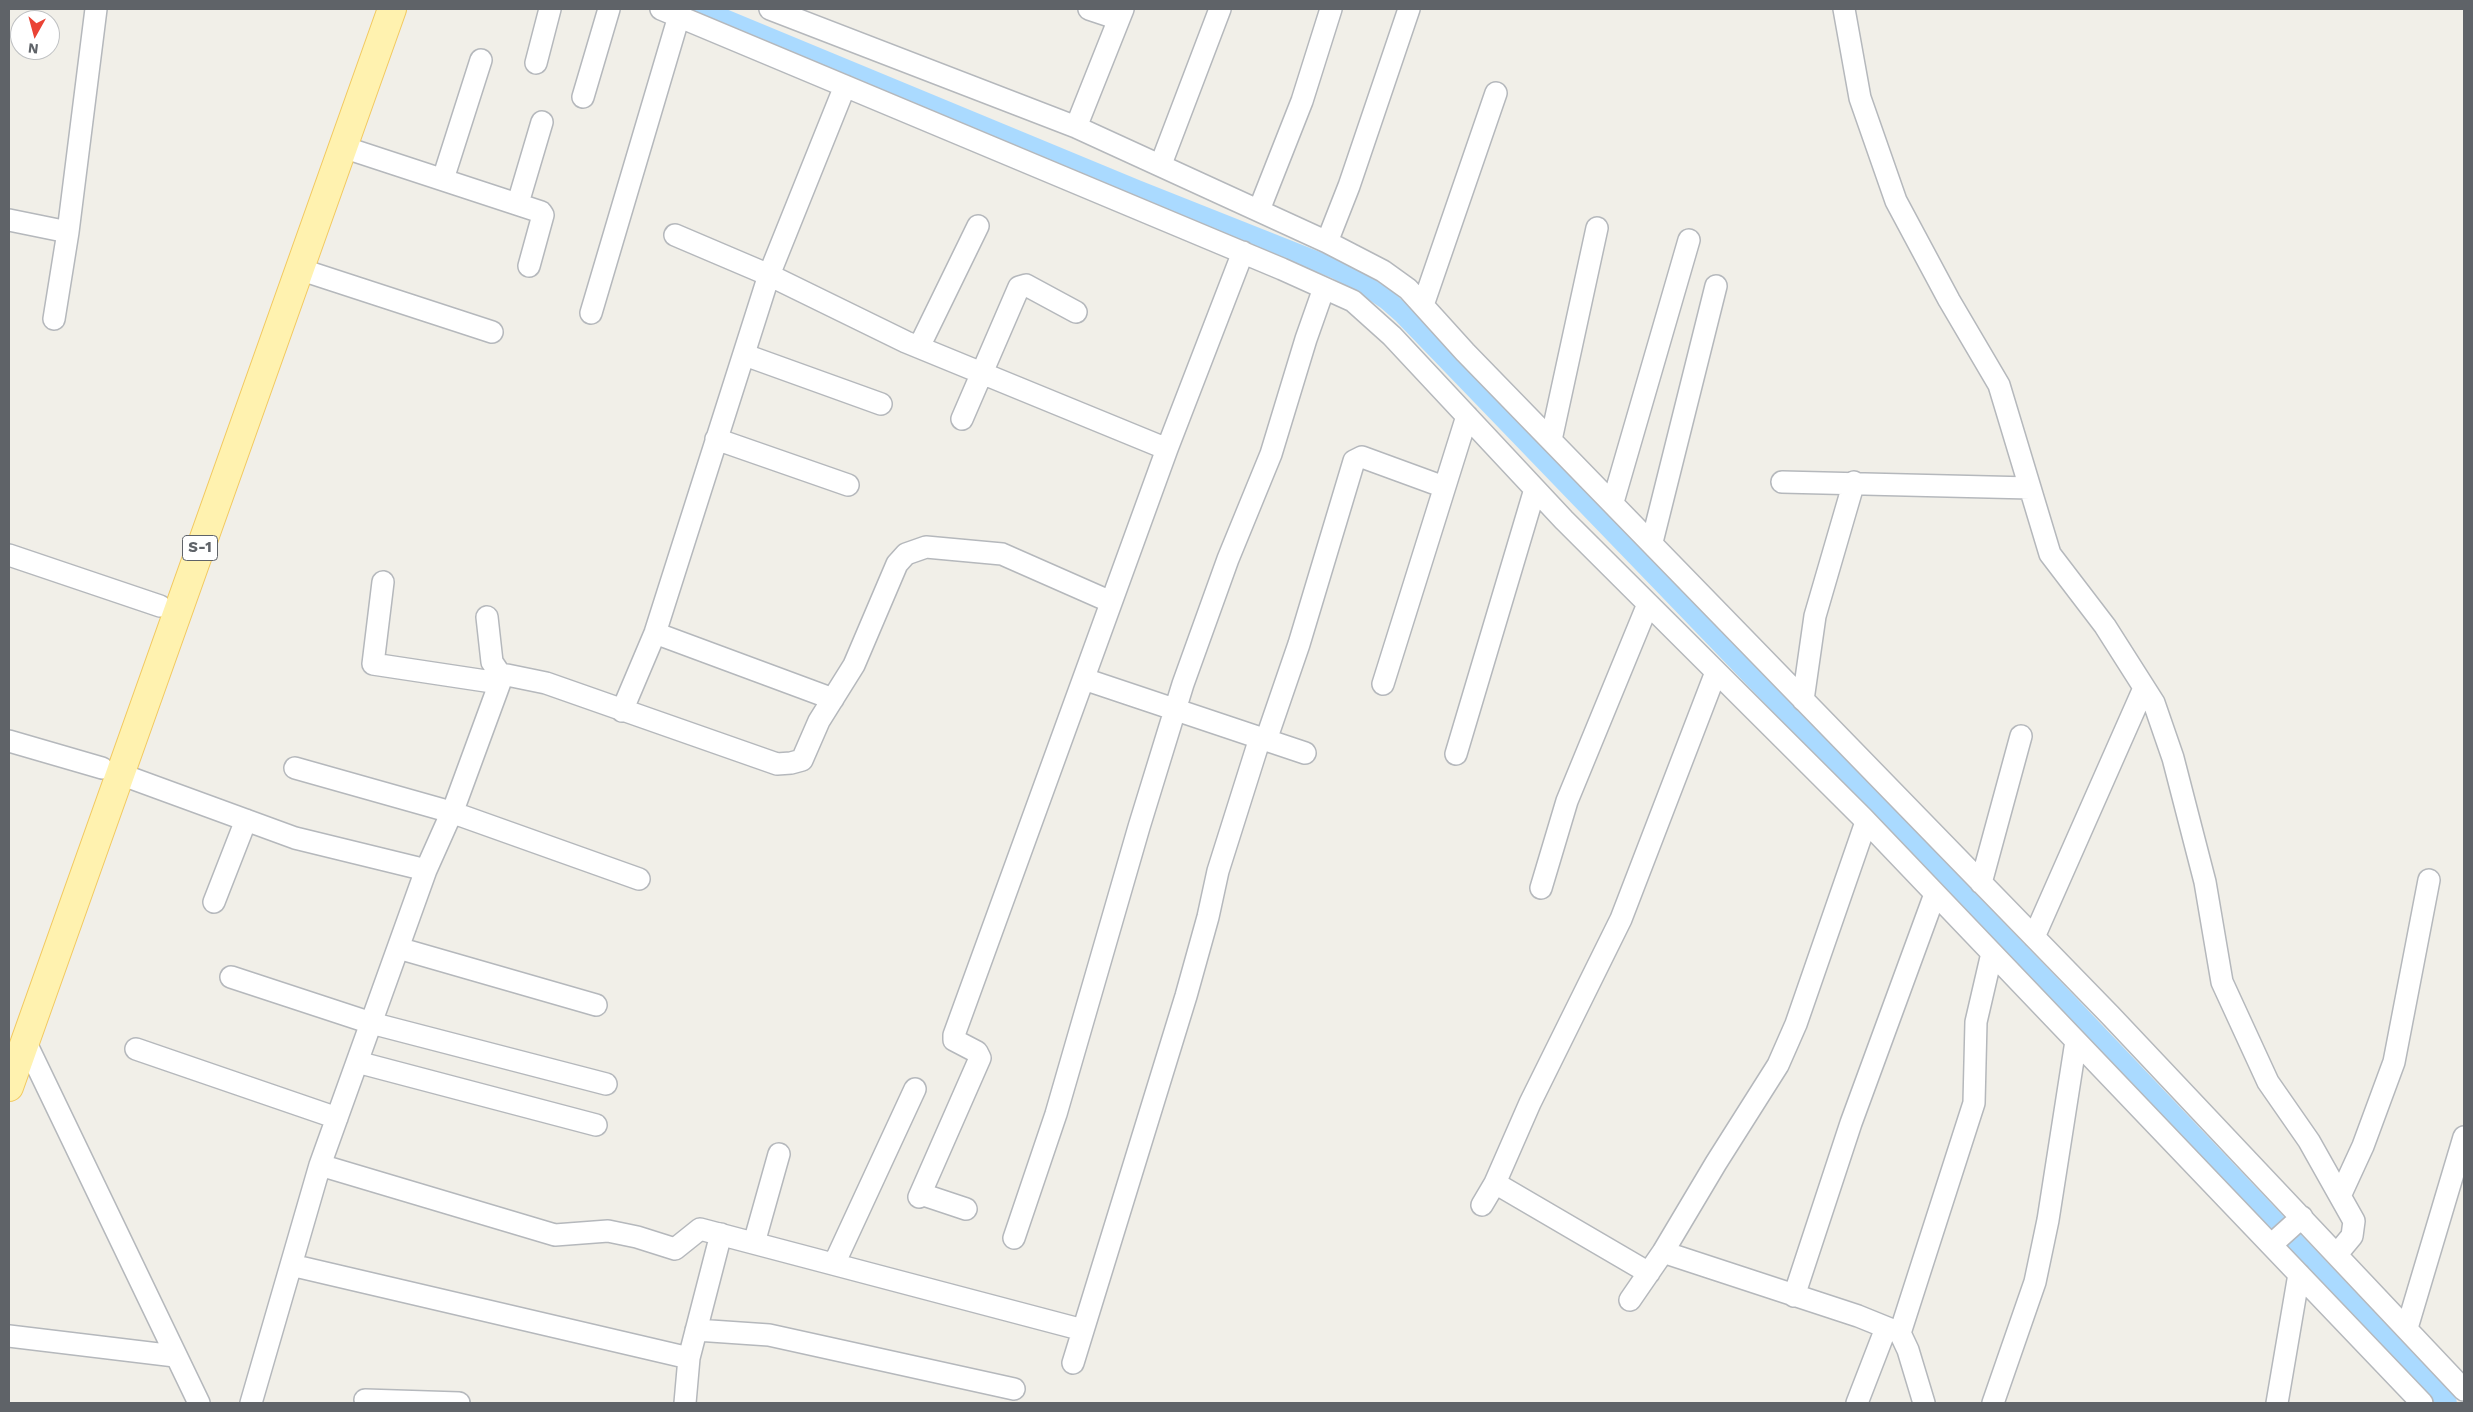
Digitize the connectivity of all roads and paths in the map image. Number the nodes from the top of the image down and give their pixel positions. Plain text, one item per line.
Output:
1 (96, 9) edge
2 (372, 9) edge
3 (392, 9) edge
4 (550, 9) edge
5 (608, 9) edge
6 (770, 9) edge
7 (1089, 9) edge
8 (1220, 9) edge
9 (1331, 9) edge
10 (1409, 9) edge
11 (1844, 9) edge
12 (670, 13) edge
13 (1121, 14) edge
14 (481, 60) dead end
15 (536, 63) dead end
16 (845, 86) junction
17 (1496, 93) dead end
18 (582, 97) dead end
19 (542, 122) dead end
20 (1076, 127) junction
21 (342, 147) junction
22 (1161, 164) junction
23 (443, 179) junction
24 (518, 204) junction
25 (1258, 210) junction
26 (9, 220) edge
27 (978, 226) dead end
28 (1597, 228) dead end
29 (68, 232) junction
30 (675, 235) dead end
31 (1689, 240) dead end
32 (1327, 242) junction
33 (1243, 252) junction
34 (529, 266) dead end
35 (299, 269) junction
36 (769, 275) junction
37 (1716, 286) dead end
38 (1324, 288) junction
39 (1423, 306) junction
40 (1076, 312) dead end
41 (591, 313) dead end
42 (54, 319) dead end
43 (492, 332) dead end
44 (919, 347) junction
45 (745, 355) junction
46 (980, 372) junction
47 (881, 404) dead end
48 (1467, 416) junction
49 (962, 418) dead end
50 (716, 440) junction
51 (1551, 440) junction
52 (1167, 449) junction
53 (1782, 482) dead end
54 (1854, 482) junction
55 (213, 485) junction
56 (848, 485) dead end
57 (1444, 487) junction
58 (2030, 488) junction
59 (1535, 489) junction
60 (1612, 502) junction
61 (1652, 542) junction
62 (9, 556) edge
63 (383, 582) dead end
64 (1111, 602) junction
65 (1648, 604) junction
66 (160, 606) junction
67 (487, 617) dead end
68 (655, 633) junction
69 (1716, 672) junction
70 (1084, 679) junction
71 (501, 680) junction
72 (1383, 684) dead end
73 (2144, 688) junction
74 (833, 699) junction
75 (1803, 700) junction
76 (1175, 710) junction
77 (622, 711) junction
78 (2022, 736) dead end
79 (1263, 739) junction
80 (9, 740) edge
81 (1305, 753) dead end
82 (1456, 754) dead end
83 (294, 768) dead end
84 (111, 771) junction
85 (451, 812) junction
86 (246, 820) junction
87 (1866, 822) junction
88 (426, 870) junction
89 (640, 878) dead end
90 (2430, 880) dead end
91 (1981, 883) junction
92 (1541, 888) dead end
93 (1935, 894) junction
94 (214, 902) dead end
95 (2034, 937) junction
96 (398, 948) junction
97 (1992, 953) junction
98 (231, 977) dead end
99 (596, 1005) dead end
100 (371, 1023) junction
101 (17, 1037) edge
102 (2076, 1041) junction
103 (136, 1049) dead end
104 (357, 1062) junction
105 (606, 1084) dead end
106 (9, 1087) edge
107 (914, 1088) dead end
108 (337, 1118) junction
109 (596, 1125) dead end
110 (2464, 1137) edge
111 (779, 1154) dead end
112 (320, 1165) junction
113 (1496, 1183) junction
114 (2340, 1196) junction
115 (1482, 1205) dead end
116 (966, 1210) dead end
117 (2285, 1232) junction
118 (721, 1234) junction
119 (1014, 1238) dead end
120 (754, 1243) junction
121 (1663, 1252) junction
122 (2337, 1254) junction
123 (834, 1264) junction
124 (291, 1265) junction
125 (1649, 1274) junction
126 (2299, 1274) junction
127 (1794, 1296) junction
128 (1630, 1300) dead end
129 (2407, 1328) junction
130 (696, 1330) junction
131 (1084, 1330) junction
132 (1893, 1330) junction
133 (9, 1336) edge
134 (176, 1356) junction
135 (689, 1358) junction
136 (1073, 1363) dead end
137 (1014, 1389) dead end
138 (2464, 1390) edge
139 (365, 1400) dead end
140 (198, 1403) edge
141 (251, 1403) edge
142 (459, 1403) edge
143 (684, 1403) edge
144 (1857, 1403) edge
145 (1924, 1403) edge
146 (1993, 1403) edge
147 (2277, 1403) edge
148 (2422, 1403) edge

1 - 29 street
2 - 55 main road, S-1
3 - 21 main road, S-1
4 - 15 street
5 - 18 street
6 - 20 street
7 - 13 street
8 - 22 street
9 - 25 street
10 - 32 street
11 - 58 street
12 - 16 street
12 - 41 street
13 - 20 street
14 - 23 street
16 - 33 street
16 - 36 street
17 - 39 street
19 - 24 street
20 - 22 street
21 - 23 street
21 - 35 main road, S-1
22 - 25 street
23 - 24 street
24 - 34 street
25 - 32 street
26 - 29 street
27 - 44 street
28 - 51 street
29 - 42 street
30 - 36 street
31 - 60 street
32 - 39 street
33 - 38 street
33 - 52 street
35 - 43 street
35 - 55 main road, S-1
36 - 44 street
36 - 45 street
37 - 61 street
38 - 48 street
38 - 76 street
39 - 51 street
40 - 46 street
44 - 46 street
45 - 47 street
45 - 50 street
46 - 49 street
46 - 52 street
48 - 57 street
48 - 59 street
50 - 56 street
50 - 68 street
51 - 60 street
52 - 64 street
53 - 54 street
54 - 58 street
54 - 75 street
55 - 66 main road, S-1
55 - 84 main road, S-1
57 - 72 street
57 - 79 street
58 - 73 street
59 - 65 street
59 - 82 street
60 - 61 street
61 - 75 street
62 - 66 street
63 - 71 street
64 - 70 street
64 - 74 street
65 - 69 street
65 - 92 street
66 - 84 main road, S-1
67 - 71 street
68 - 74 street
68 - 77 street
69 - 87 street
69 - 113 street
70 - 76 street
70 - 116 street
71 - 77 street
71 - 85 street
73 - 95 street
73 - 114 street
74 - 77 street
75 - 91 street
76 - 79 street
76 - 119 street
78 - 91 street
79 - 81 street
79 - 131 street
80 - 84 street
83 - 85 street
84 - 86 street
84 - 101 main road, S-1
85 - 88 street
85 - 89 street
86 - 88 street
86 - 94 street
87 - 93 street
87 - 121 street
88 - 96 street
90 - 114 street
91 - 95 street
93 - 97 street
93 - 127 street
95 - 117 street
96 - 99 street
96 - 100 street
97 - 102 street
97 - 132 street
98 - 100 street
100 - 104 street
100 - 105 street
101 - 106 main road, S-1
101 - 134 street
102 - 117 street
102 - 146 street
103 - 108 street
104 - 108 street
104 - 109 street
107 - 123 street
108 - 112 street
110 - 129 street
111 - 120 street
112 - 118 street
112 - 124 street
113 - 115 street
113 - 125 street
114 - 122 street
117 - 122 street
117 - 126 street
118 - 120 street
118 - 130 street
120 - 123 street
121 - 125 street
121 - 127 street
122 - 129 street
123 - 131 street
124 - 135 street
124 - 141 street
125 - 128 street
126 - 147 street
126 - 148 street
127 - 132 street
129 - 138 street
130 - 135 street
130 - 137 street
131 - 136 street
132 - 144 street
132 - 145 street
133 - 134 street
134 - 140 street
135 - 143 street
139 - 142 street

